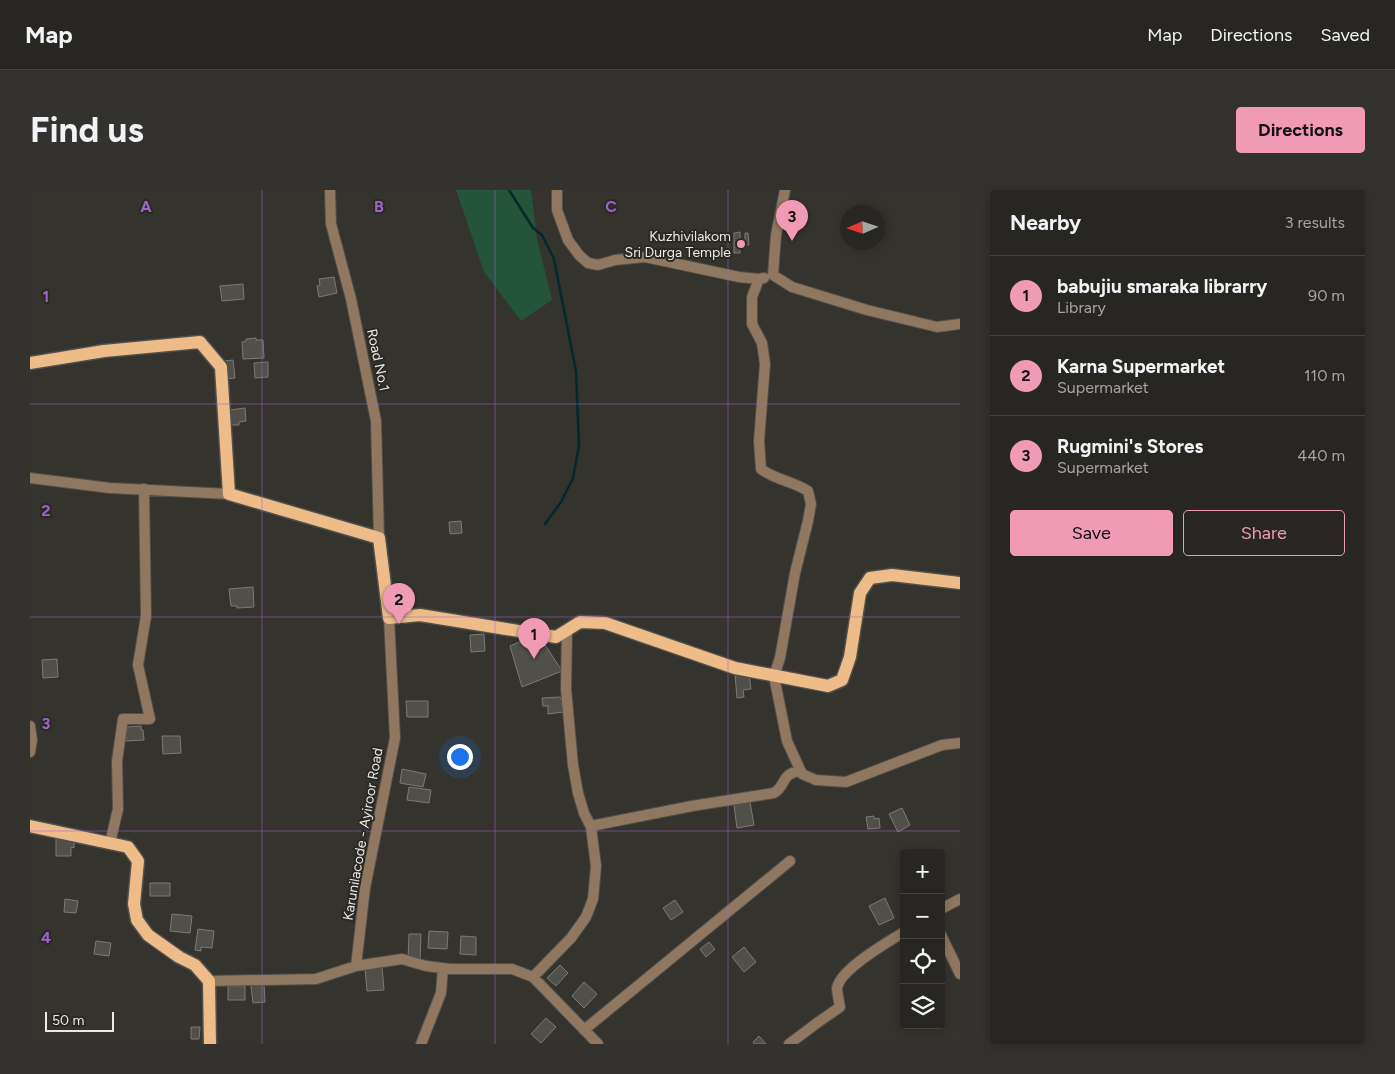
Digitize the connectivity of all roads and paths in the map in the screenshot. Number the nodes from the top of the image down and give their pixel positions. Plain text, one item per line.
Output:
1 (330, 190) edge
2 (557, 190) edge
3 (785, 190) edge
4 (773, 275) junction
5 (759, 279) junction
6 (960, 324) edge
7 (30, 363) edge
8 (30, 478) edge
9 (144, 489) junction
10 (229, 494) junction
11 (379, 538) junction
12 (960, 583) edge
13 (389, 618) junction
14 (567, 630) junction
15 (774, 676) junction
16 (30, 726) edge
17 (960, 743) edge
18 (30, 752) edge
19 (800, 771) junction
20 (30, 826) edge
21 (591, 827) junction
22 (110, 843) junction
23 (790, 861) dead end
24 (960, 899) edge
25 (945, 907) edge
26 (900, 935) edge
27 (943, 939) edge
28 (356, 966) junction
29 (443, 968) junction
30 (960, 974) edge
31 (533, 977) junction
32 (209, 981) junction
33 (584, 1030) junction
34 (210, 1044) edge
35 (421, 1044) edge
36 (598, 1044) edge
37 (789, 1044) edge

1 - 11 street, Road No.1
2 - 5 street
3 - 4 street
4 - 5 street
4 - 6 street
5 - 15 street
7 - 10 main road
8 - 9 street
9 - 10 street
9 - 22 street
10 - 11 main road
11 - 13 main road
12 - 15 main road
13 - 14 main road
13 - 28 street, Karunilacode - Ayiroor Road
14 - 15 main road
14 - 21 street
15 - 19 street
16 - 18 street
17 - 19 street
19 - 21 street
20 - 22 main road
21 - 31 street
22 - 32 main road
23 - 33 street
24 - 25 street
26 - 37 street
27 - 30 street
28 - 29 street
28 - 32 street
29 - 31 street
29 - 35 street
31 - 33 street
32 - 34 main road
33 - 36 street

